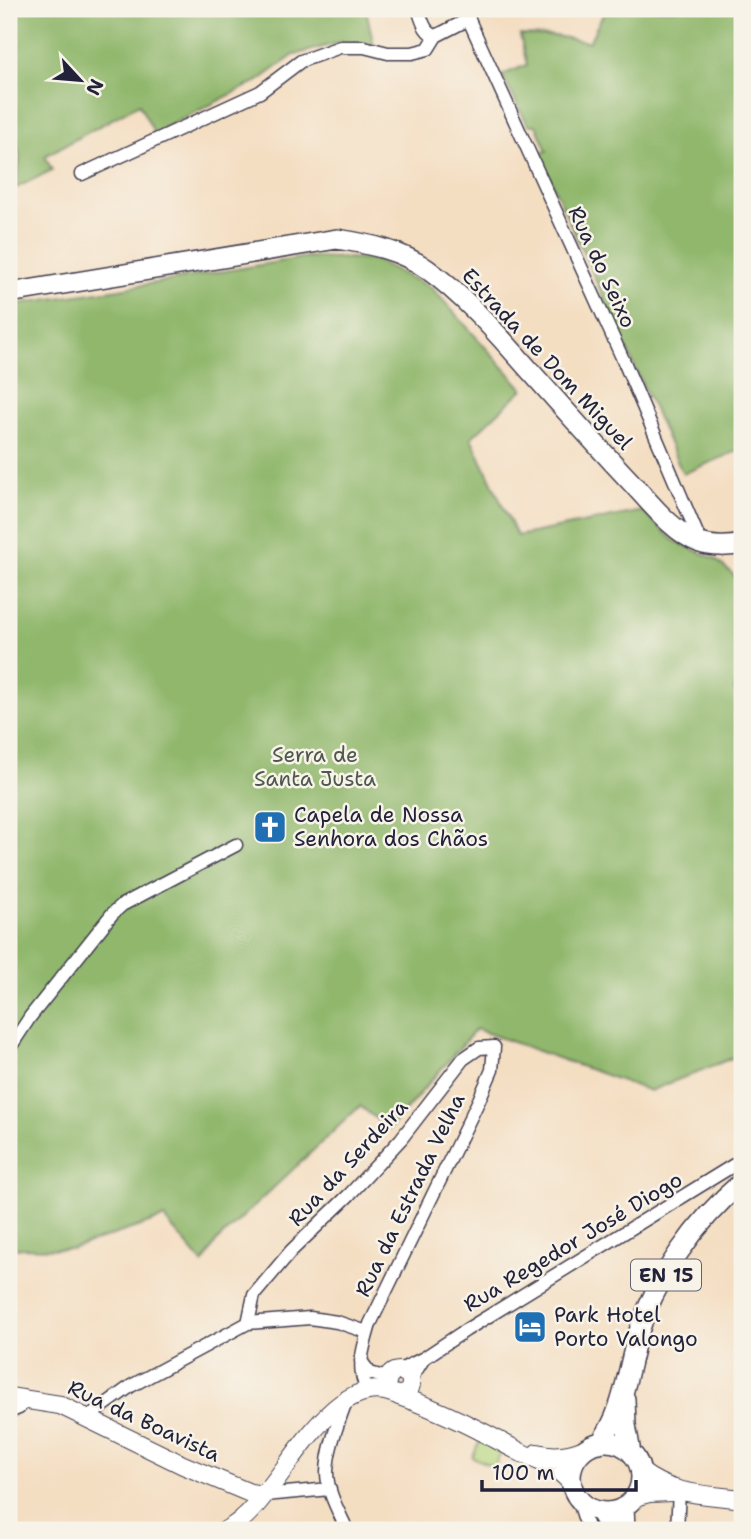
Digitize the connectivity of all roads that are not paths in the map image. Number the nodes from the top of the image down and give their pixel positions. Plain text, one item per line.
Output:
1 (418, 9) edge
2 (467, 14) edge
3 (436, 36) junction
4 (82, 174) dead end
5 (9, 293) edge
6 (701, 543) junction
7 (742, 544) edge
8 (236, 845) dead end
9 (494, 1047) joint
10 (9, 1049) edge
11 (742, 1160) edge
12 (742, 1182) edge
13 (248, 1322) junction
14 (368, 1332) junction
15 (381, 1382) junction
16 (625, 1387) junction
17 (17, 1398) edge
18 (9, 1412) edge
19 (88, 1417) junction
20 (507, 1444) junction
21 (593, 1446) junction
22 (631, 1453) junction
23 (640, 1471) junction
24 (330, 1489) junction
25 (574, 1490) junction
26 (679, 1492) junction
27 (264, 1495) junction
28 (742, 1499) edge
29 (629, 1502) junction
30 (598, 1511) junction
31 (226, 1530) edge
32 (347, 1530) edge
33 (588, 1530) edge
34 (610, 1530) edge
35 (625, 1530) edge
36 (677, 1530) edge

1 - 3 street
2 - 3 street
2 - 6 street, Rua do Seixo
3 - 4 street
5 - 6 main road, Estrada de Dom Miguel
6 - 7 main road
8 - 10 street
9 - 13 street, Rua da Serdeira
9 - 14 street, Rua da Estrada Velha
11 - 15 street, Rua Regedor José Diogo
12 - 16 main road, EN 15
13 - 14 street
13 - 19 street
14 - 15 street, Rua da Estrada Velha
15 - 20 street
15 - 24 street
15 - 27 street
16 - 21 main road, EN 15
16 - 22 main road, EN 15
17 - 18 street, Rua da Boavista
17 - 19 street, Rua da Boavista
19 - 27 street, Rua da Boavista
20 - 21 street
20 - 25 street
21 - 22 main road
21 - 25 main road
22 - 23 main road
23 - 26 street
23 - 29 main road
24 - 27 street, Rua da Boavista
24 - 32 street
25 - 30 main road
25 - 33 street
26 - 28 street
26 - 29 street
26 - 36 street
27 - 31 street
29 - 30 main road
29 - 35 main road
30 - 34 main road

